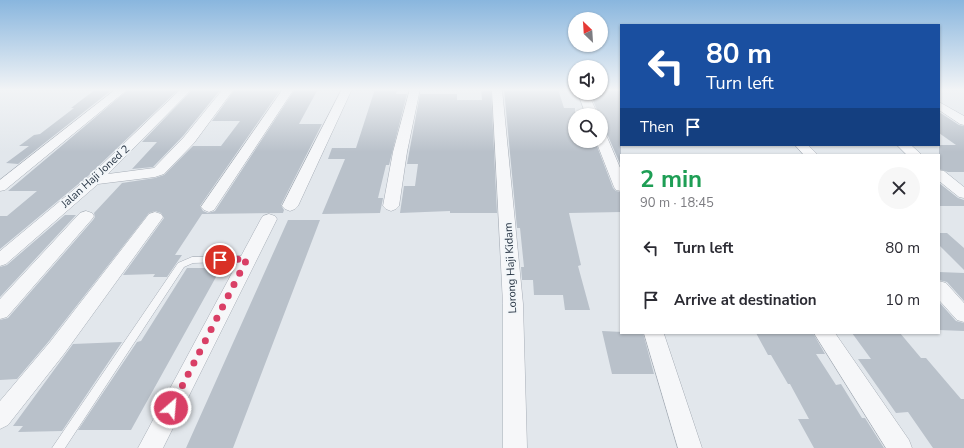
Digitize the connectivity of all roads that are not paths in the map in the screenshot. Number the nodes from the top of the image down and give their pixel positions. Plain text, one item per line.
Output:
1 (97, 110) edge
2 (166, 110) edge
3 (213, 110) edge
4 (275, 110) edge
5 (337, 110) edge
6 (410, 110) edge
7 (499, 110) edge
8 (947, 110) edge
9 (964, 121) edge
10 (802, 146) edge
11 (903, 146) edge
12 (605, 148) edge
13 (810, 154) edge
14 (914, 154) edge
15 (940, 175) edge
16 (94, 180) junction
17 (620, 184) edge
18 (0, 187) edge
19 (964, 194) edge
20 (290, 206) dead end
21 (391, 206) dead end
22 (209, 207) dead end
23 (86, 216) dead end
24 (155, 217) dead end
25 (268, 219) dead end
26 (247, 259) junction
27 (0, 260) edge
28 (940, 289) edge
29 (0, 312) edge
30 (964, 315) edge
31 (654, 334) edge
32 (825, 334) edge
33 (0, 418) edge
34 (58, 448) edge
35 (150, 448) edge
36 (515, 448) edge
37 (690, 448) edge
38 (900, 448) edge

1 - 18 street
2 - 16 street, Jalan Haji Joned 2
3 - 16 street
4 - 22 street
5 - 20 street
6 - 21 street
7 - 36 street, Lorong Haji Kidam
8 - 9 street
10 - 13 street
11 - 14 street
12 - 17 street
15 - 19 street
16 - 27 street, Jalan Haji Joned 2
23 - 29 street
24 - 33 street
25 - 26 street
26 - 34 lane
26 - 35 street
28 - 30 street
31 - 37 street
32 - 38 street

